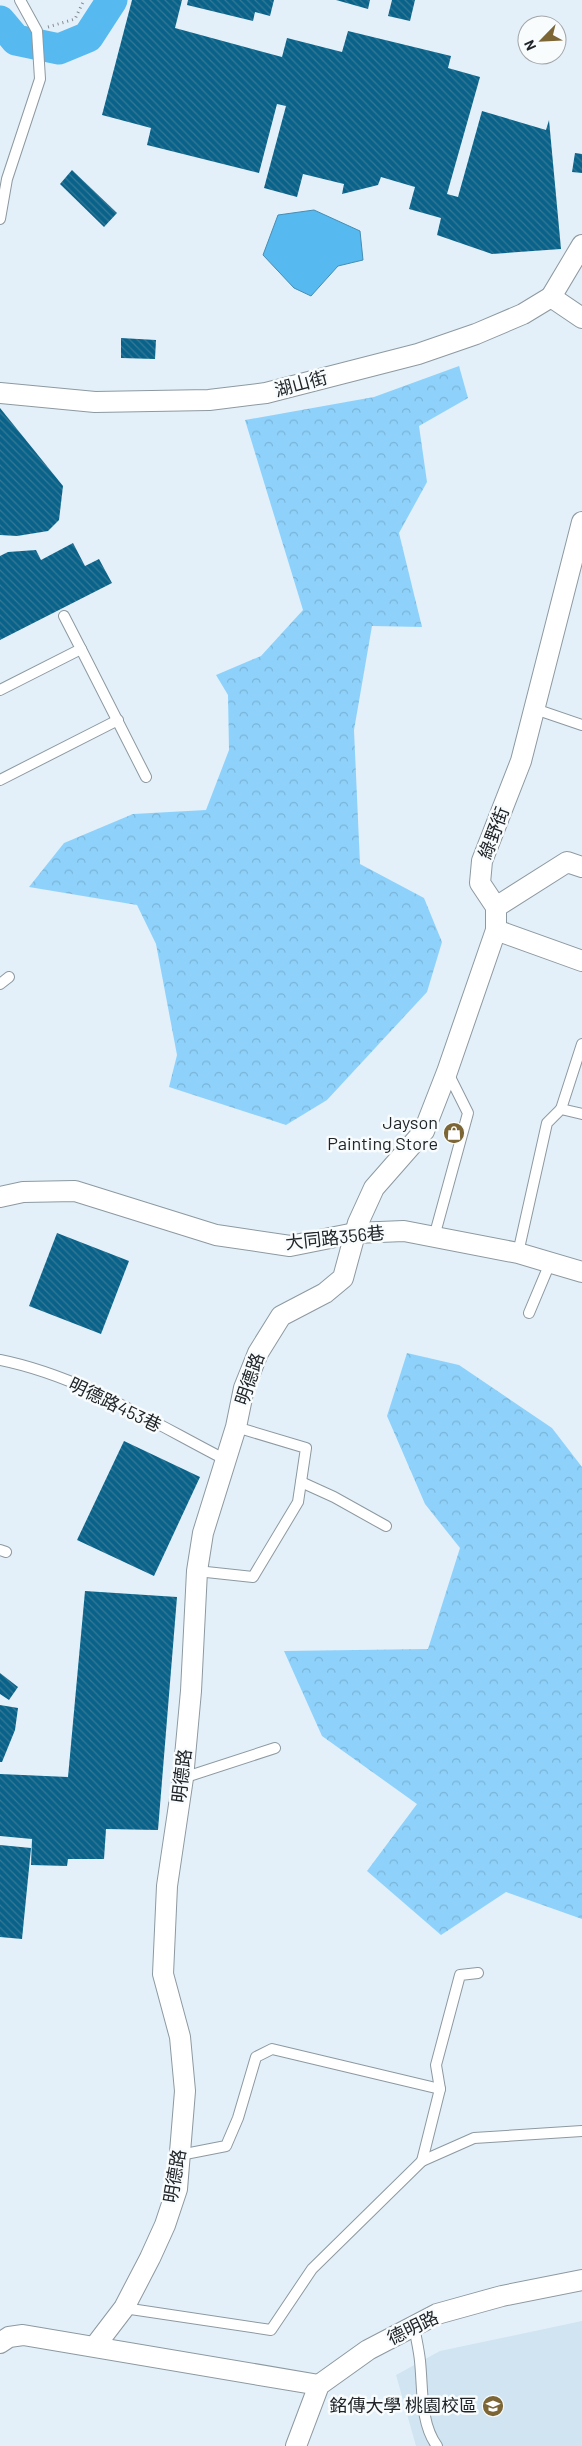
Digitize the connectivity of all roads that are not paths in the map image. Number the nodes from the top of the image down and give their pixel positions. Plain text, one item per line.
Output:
1 (20, 0) edge
2 (0, 219) edge
3 (582, 245) edge
4 (551, 297) junction
5 (582, 318) edge
6 (0, 393) edge
7 (582, 522) edge
8 (64, 616) dead end
9 (81, 649) junction
10 (0, 690) edge
11 (535, 709) junction
12 (118, 720) junction
13 (582, 725) edge
14 (146, 777) dead end
15 (0, 780) edge
16 (582, 867) edge
17 (496, 907) junction
18 (496, 930) junction
19 (582, 960) edge
20 (9, 977) dead end
21 (0, 984) edge
22 (582, 1044) edge
23 (448, 1072) junction
24 (561, 1109) junction
25 (582, 1114) edge
26 (0, 1197) edge
27 (355, 1233) junction
28 (434, 1237) junction
29 (518, 1253) junction
30 (550, 1263) junction
31 (582, 1272) edge
32 (529, 1313) dead end
33 (0, 1360) edge
34 (236, 1427) junction
35 (226, 1460) junction
36 (301, 1482) junction
37 (386, 1526) dead end
38 (197, 1571) junction
39 (275, 1748) dead end
40 (182, 1778) junction
41 (478, 1973) dead end
42 (440, 2089) junction
43 (582, 2131) edge
44 (180, 2154) junction
45 (422, 2161) junction
46 (582, 2280) edge
47 (124, 2308) junction
48 (414, 2326) junction
49 (0, 2343) edge
50 (94, 2346) junction
51 (319, 2385) junction
52 (296, 2446) edge
53 (438, 2446) edge

1 - 2 lane
3 - 4 street
4 - 5 street
4 - 6 street, 湖山街
7 - 11 street, 綠野街
8 - 9 lane
9 - 10 lane
9 - 12 lane
11 - 13 lane
11 - 17 street, 綠野街
12 - 14 lane
12 - 15 lane
16 - 17 street
17 - 18 street
18 - 19 street
18 - 23 street
20 - 21 lane
22 - 24 lane
23 - 27 street
23 - 28 lane
24 - 25 lane
24 - 29 lane
26 - 27 street, 大同路356巷
27 - 28 street, 大同路356巷
27 - 34 street, 明德路
28 - 29 street, 大同路356巷
29 - 30 street, 大同路356巷
30 - 31 street, 大同路356巷
30 - 32 lane
33 - 35 lane, 明德路453巷
34 - 35 street, 明德路
34 - 36 lane
35 - 38 street, 明德路
36 - 37 lane
36 - 38 lane
38 - 40 street, 明德路
39 - 40 lane
40 - 44 street, 明德路
41 - 42 lane
42 - 44 lane
42 - 45 lane
43 - 45 lane
44 - 47 street, 明德路
45 - 47 lane
46 - 48 street, 德明路
47 - 50 street, 明德路
48 - 51 street, 德明路
48 - 53 lane
49 - 50 street
50 - 51 street
51 - 52 street

